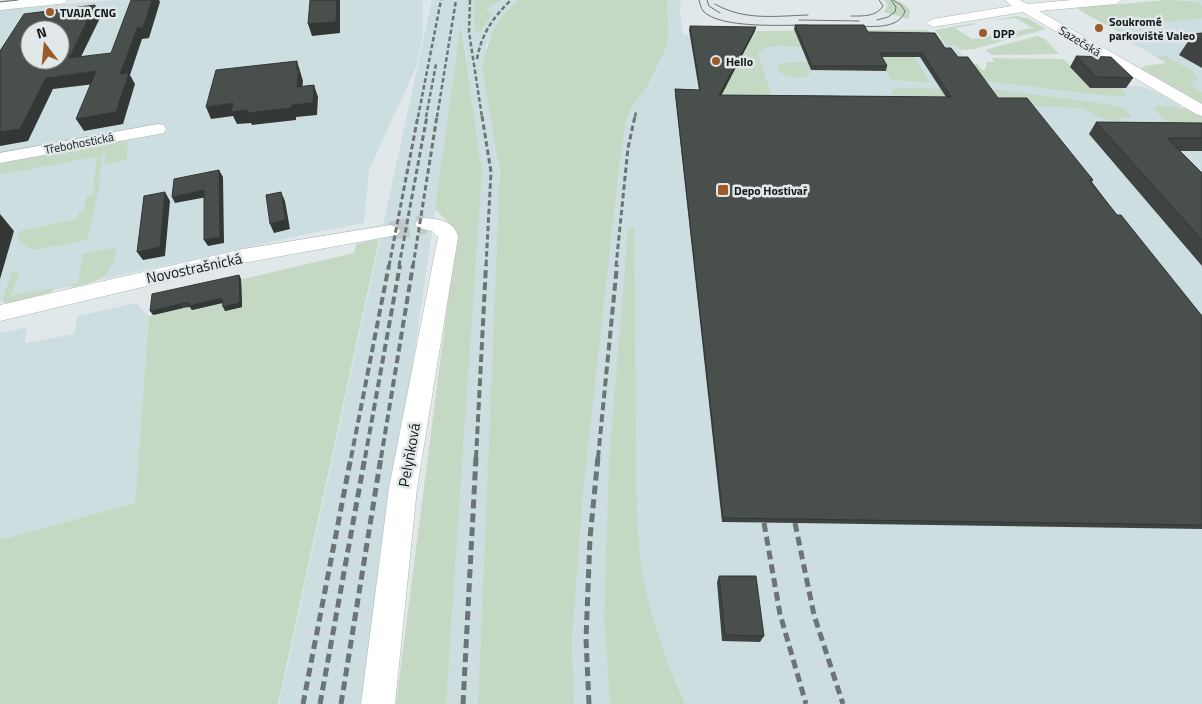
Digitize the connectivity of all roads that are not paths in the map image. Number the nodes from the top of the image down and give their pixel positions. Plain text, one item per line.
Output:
1 (60, 0) edge
2 (1011, 0) edge
3 (1116, 0) edge
4 (0, 6) edge
5 (1025, 8) junction
6 (933, 23) dead end
7 (1202, 111) edge
8 (158, 129) dead end
9 (0, 158) edge
10 (433, 226) dead end
11 (390, 231) tunnel mouth
12 (0, 313) edge
13 (378, 704) edge

1 - 4 main road
2 - 5 street, Sazečská
3 - 5 street
5 - 6 street
5 - 7 street, Sazečská
8 - 9 street, Třebohostická
10 - 13 street, Pelyňková
11 - 12 street, Novostrašnická

